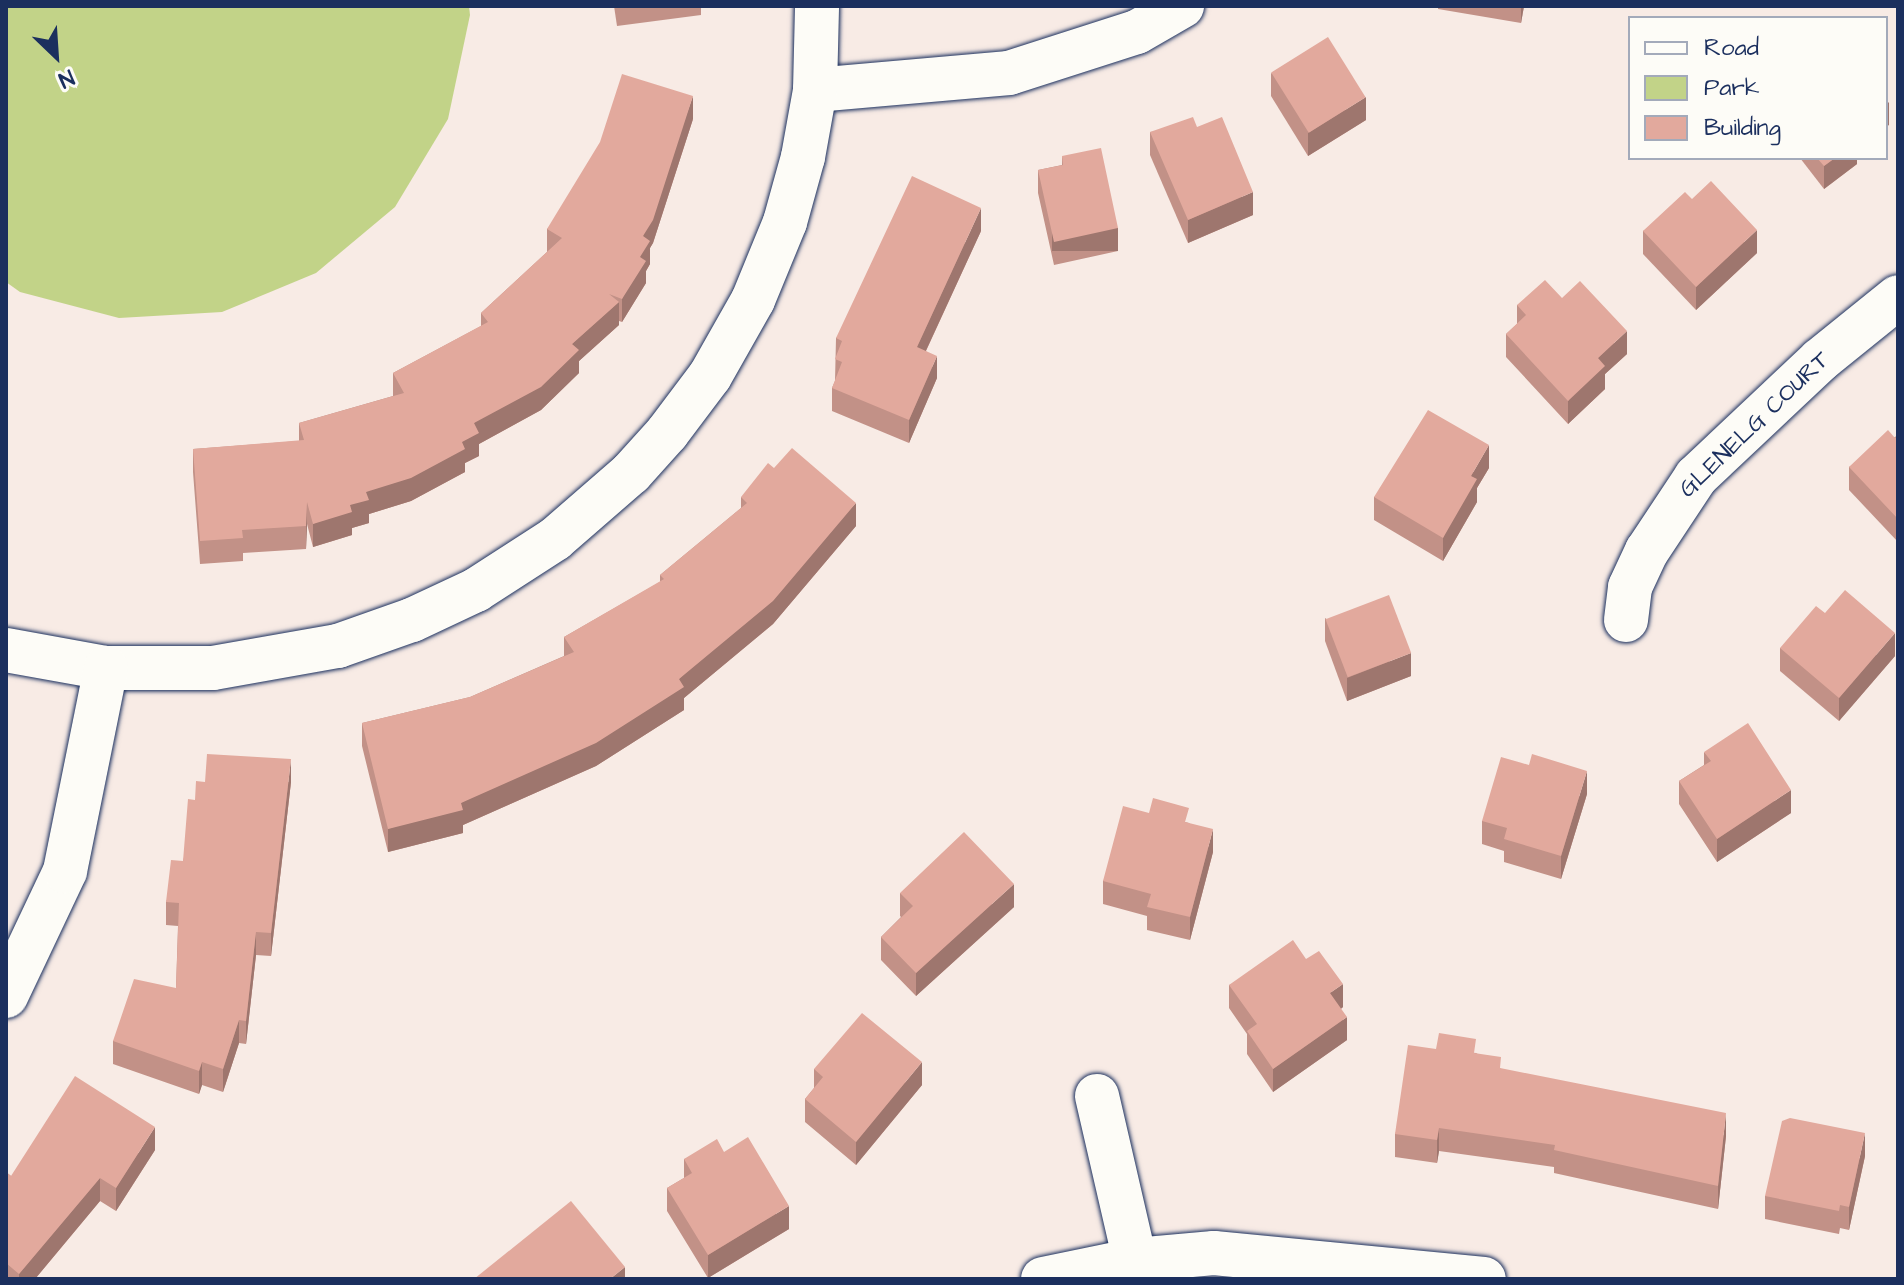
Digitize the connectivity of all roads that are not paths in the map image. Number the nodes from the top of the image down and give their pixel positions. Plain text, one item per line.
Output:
1 (817, 6) edge
2 (1182, 6) edge
3 (815, 90) junction
4 (1898, 297) edge
5 (1626, 620) dead end
6 (6, 650) edge
7 (106, 668) junction
8 (6, 996) edge
9 (1097, 1096) dead end
10 (1135, 1260) junction
11 (1043, 1279) edge
12 (1484, 1279) edge

1 - 3 street
2 - 3 street
3 - 7 street
4 - 5 street, GLENELG COURT
6 - 7 street
7 - 8 street
9 - 10 street
10 - 11 street
10 - 12 street

